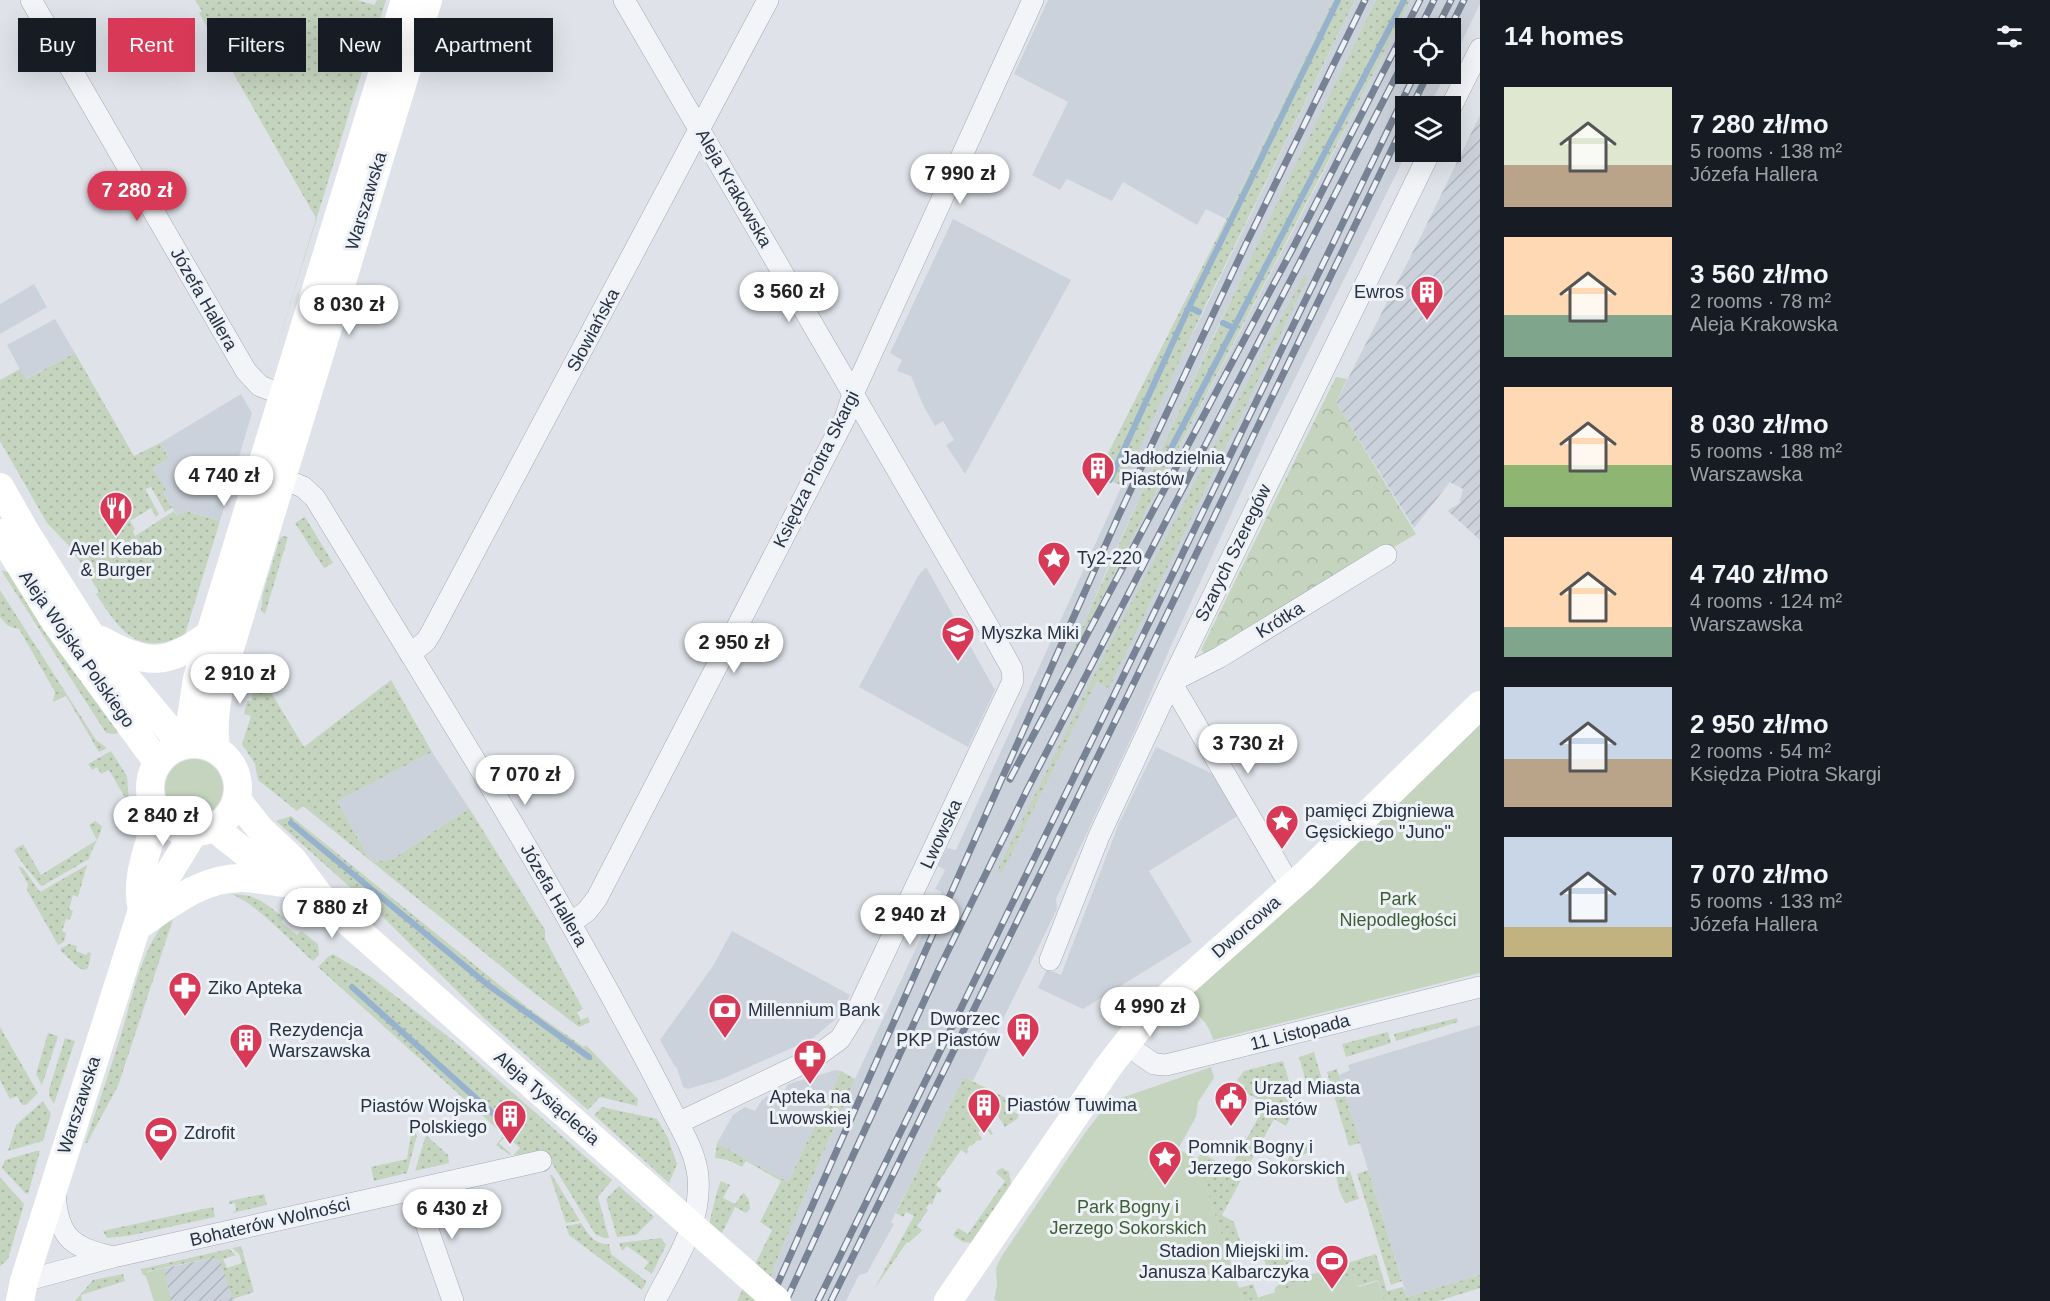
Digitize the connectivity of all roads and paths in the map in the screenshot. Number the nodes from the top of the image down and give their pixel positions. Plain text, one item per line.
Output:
1 (31, 0) edge
2 (405, 0) edge
3 (428, 0) edge
4 (624, 0) edge
5 (768, 0) edge
6 (1033, 0) edge
7 (1480, 49) edge
8 (1456, 96) edge
9 (700, 129) junction
10 (1425, 162) edge
11 (853, 394) junction
12 (284, 395) junction
13 (281, 478) junction
14 (0, 487) edge
15 (4, 547) edge
16 (1386, 555) dead end
17 (988, 626) joint
18 (90, 634) junction
19 (210, 634) junction
20 (410, 654) junction
21 (1171, 682) junction
22 (1480, 705) edge
23 (185, 745) junction
24 (216, 749) junction
25 (158, 763) junction
26 (237, 800) junction
27 (158, 813) junction
28 (204, 830) junction
29 (283, 883) junction
30 (1291, 887) junction
31 (319, 895) junction
32 (139, 919) junction
33 (571, 923) junction
34 (1050, 960) dead end
35 (1480, 987) edge
36 (1125, 1044) junction
37 (678, 1123) junction
38 (541, 1161) dead end
39 (54, 1186) junction
40 (417, 1189) junction
41 (113, 1257) junction
42 (15, 1290) edge
43 (960, 1297) edge
44 (453, 1301) edge
45 (655, 1301) edge
46 (777, 1301) edge

1 - 12 street, Józefa Hallera
2 - 12 street, Warszawska
3 - 13 street, Warszawska
4 - 9 street, Aleja Krakowska
5 - 9 street, Słowiańska
6 - 11 street, Księdza Piotra Skargi
7 - 8 street
9 - 11 street, Aleja Krakowska
9 - 20 street, Słowiańska
10 - 21 street, Szarych Szeregów
11 - 17 street, Aleja Krakowska
11 - 33 street, Księdza Piotra Skargi
12 - 19 street, Warszawska
13 - 20 street, Józefa Hallera
13 - 24 street, Warszawska
14 - 18 street, Aleja Wojska Polskiego
15 - 25 street, Aleja Wojska Polskiego
16 - 21 street, Krótka
17 - 37 street, Lwowska
18 - 19 street
18 - 23 street, Aleja Wojska Polskiego
19 - 23 street, Warszawska
20 - 33 street, Józefa Hallera
21 - 30 street
21 - 34 street, Szarych Szeregów
22 - 30 street, Dworcowa
23 - 24 street
23 - 25 street
24 - 26 street
25 - 27 street
26 - 28 street
26 - 31 street, Aleja Tysiąclecia
27 - 28 street
27 - 32 street, Warszawska
28 - 29 street, Aleja Tysiąclecia
28 - 32 street, Warszawska
29 - 31 street, Aleja Tysiąclecia
29 - 32 street
30 - 36 street, Dworcowa
31 - 46 street, Aleja Tysiąclecia, bridge
32 - 39 street, Warszawska
33 - 37 street, Józefa Hallera
35 - 36 street, 11 Listopada
36 - 43 street, Dworcowa
37 - 45 street, Józefa Hallera
38 - 40 street, Bohaterów Wolności
39 - 41 street
39 - 42 street, Warszawska
40 - 41 street, Bohaterów Wolności
40 - 44 street
41 - 42 street, Bohaterów Wolności

